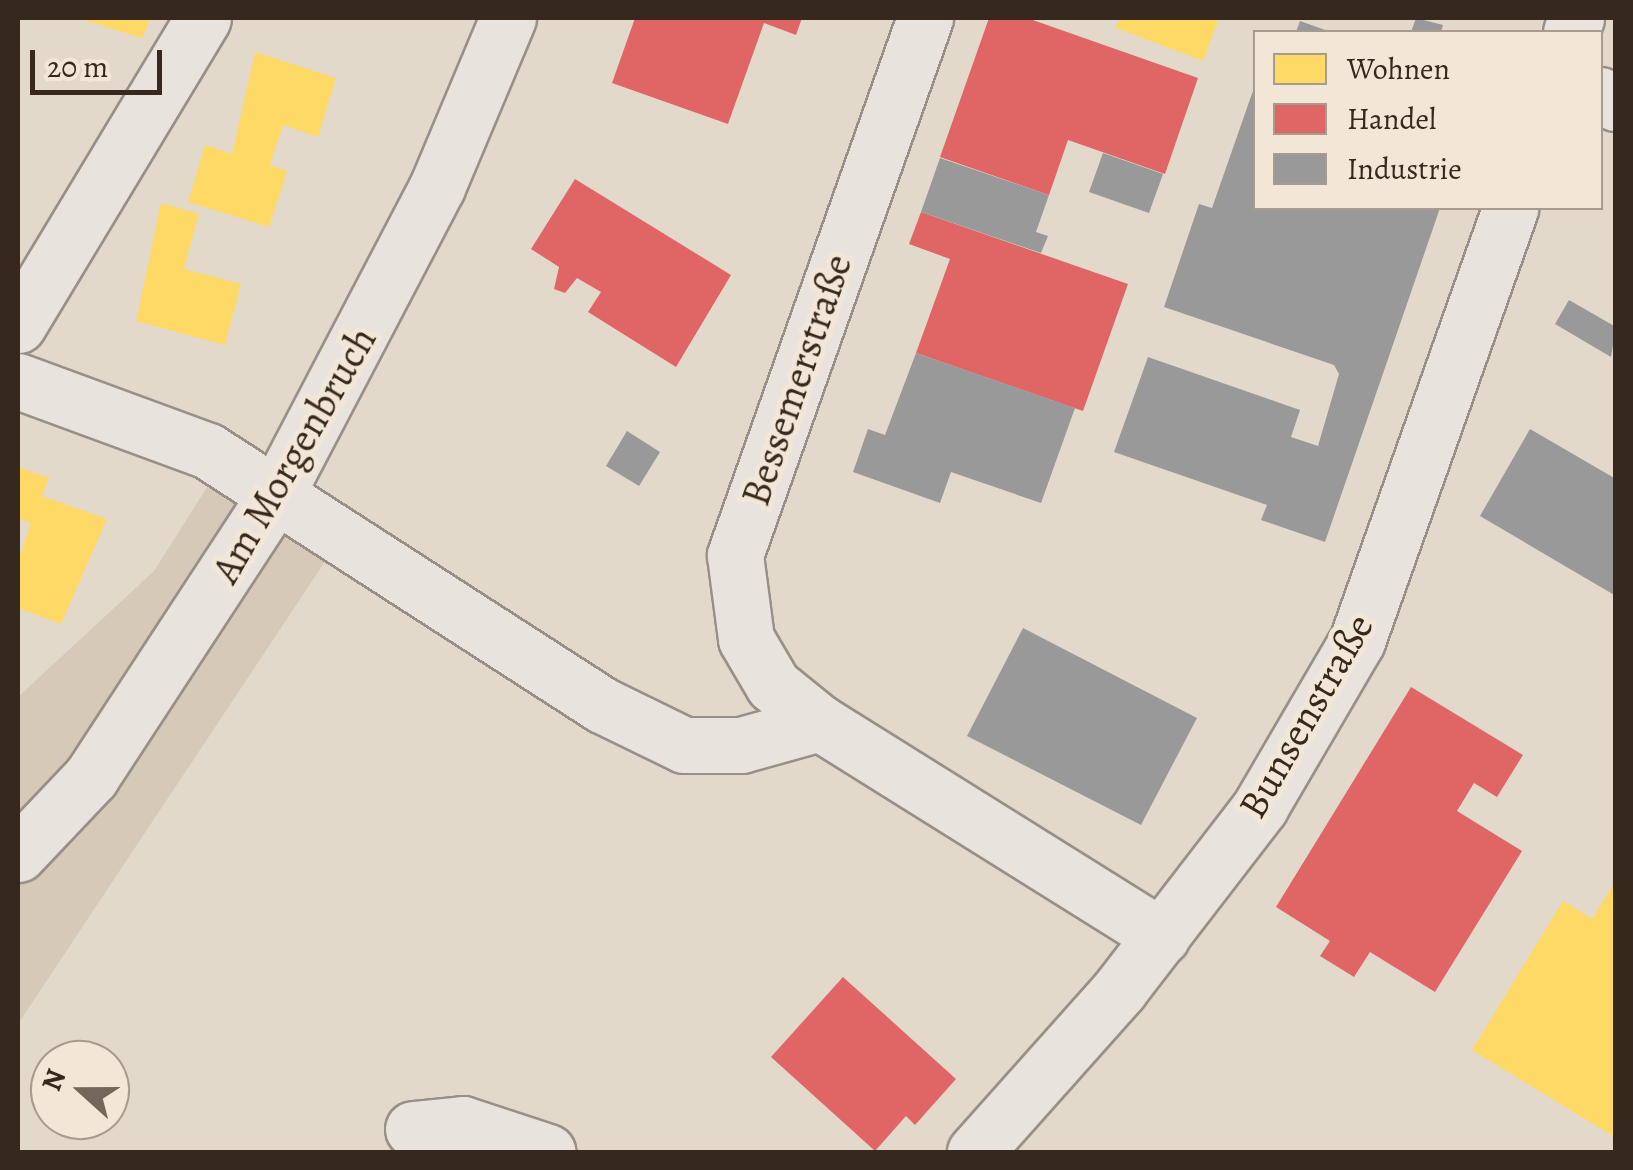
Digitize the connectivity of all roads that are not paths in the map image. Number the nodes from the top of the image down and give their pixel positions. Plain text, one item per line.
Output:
1 (203, 18) edge
2 (508, 18) edge
3 (925, 18) edge
4 (1509, 210) edge
5 (18, 325) edge
6 (18, 381) edge
7 (278, 491) junction
8 (820, 723) junction
9 (18, 854) edge
10 (1162, 937) junction
11 (413, 1129) dead end
12 (548, 1152) edge
13 (975, 1152) edge

1 - 5 street
2 - 7 street, Am Morgenbruch
3 - 8 street, Bessemerstraße
4 - 10 street, Bunsenstraße
6 - 7 street
7 - 8 street
7 - 9 street, Am Morgenbruch
8 - 10 street, Bessemerstraße
10 - 13 street, Bunsenstraße
11 - 12 street

